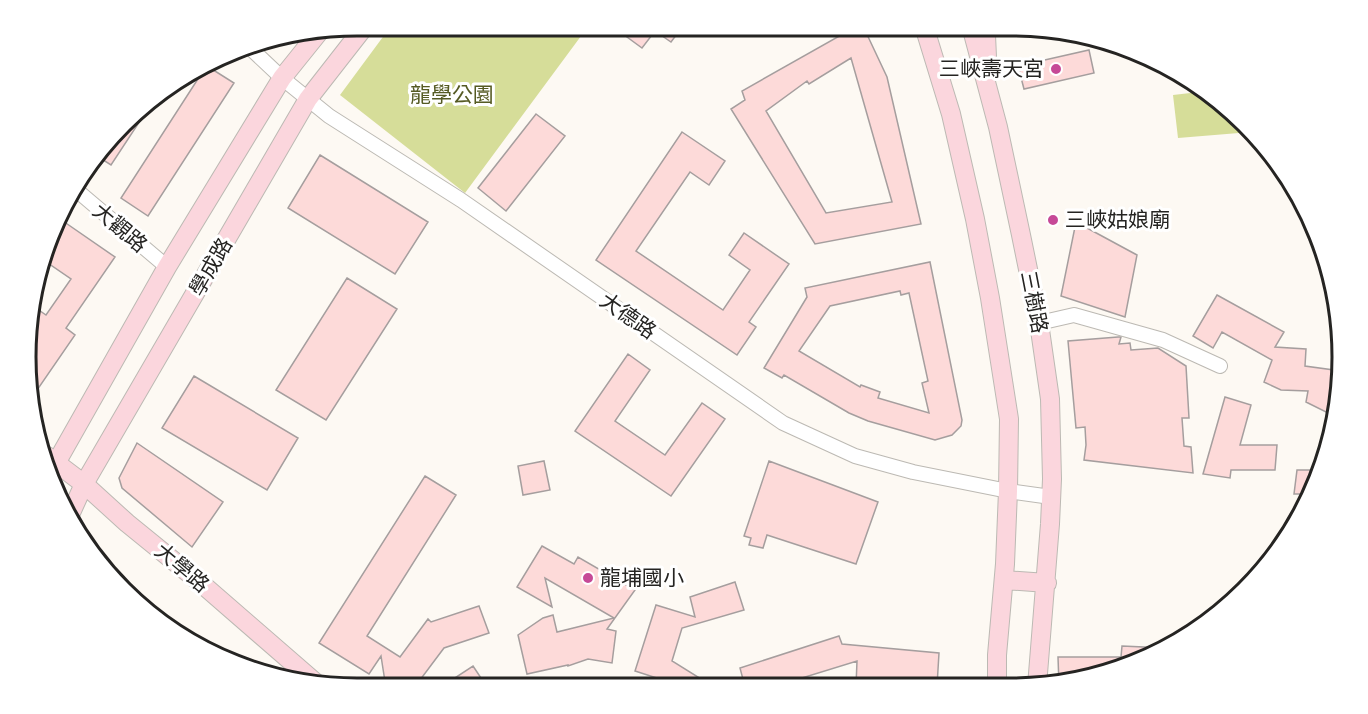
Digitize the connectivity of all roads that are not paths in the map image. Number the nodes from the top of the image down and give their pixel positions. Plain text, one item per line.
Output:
1 (357, 36) edge
2 (927, 36) edge
3 (974, 36) edge
4 (986, 36) edge
5 (313, 39) edge
6 (255, 53) edge
7 (282, 78) junction
8 (308, 99) junction
9 (998, 127) junction
10 (81, 194) edge
11 (167, 267) junction
12 (1039, 322) junction
13 (1220, 366) dead end
14 (53, 460) edge
15 (55, 467) edge
16 (84, 484) junction
17 (1008, 491) junction
18 (1051, 497) junction
19 (73, 507) edge
20 (1004, 580) junction
21 (1047, 583) junction
22 (306, 674) edge
23 (1038, 676) edge
24 (997, 678) edge

1 - 8 street, 學成路
2 - 17 street, 三樹路
3 - 9 street, 三樹路
4 - 9 street
5 - 7 street, 學成路
6 - 7 street, 大德路
7 - 8 street, 大德路
7 - 11 street, 學成路
8 - 16 street, 學成路
8 - 17 street, 大德路
9 - 12 street, 三樹路
10 - 11 street, 大觀路
11 - 14 street, 學成路
12 - 13 street
12 - 18 street, 三樹路
15 - 16 street, 大學路
16 - 19 street, 學成路
16 - 22 street, 大學路
17 - 18 street, 大德路
17 - 20 street, 三樹路
18 - 21 street, 三樹路
20 - 21 street
20 - 24 street, 三樹路
21 - 23 street, 三樹路

